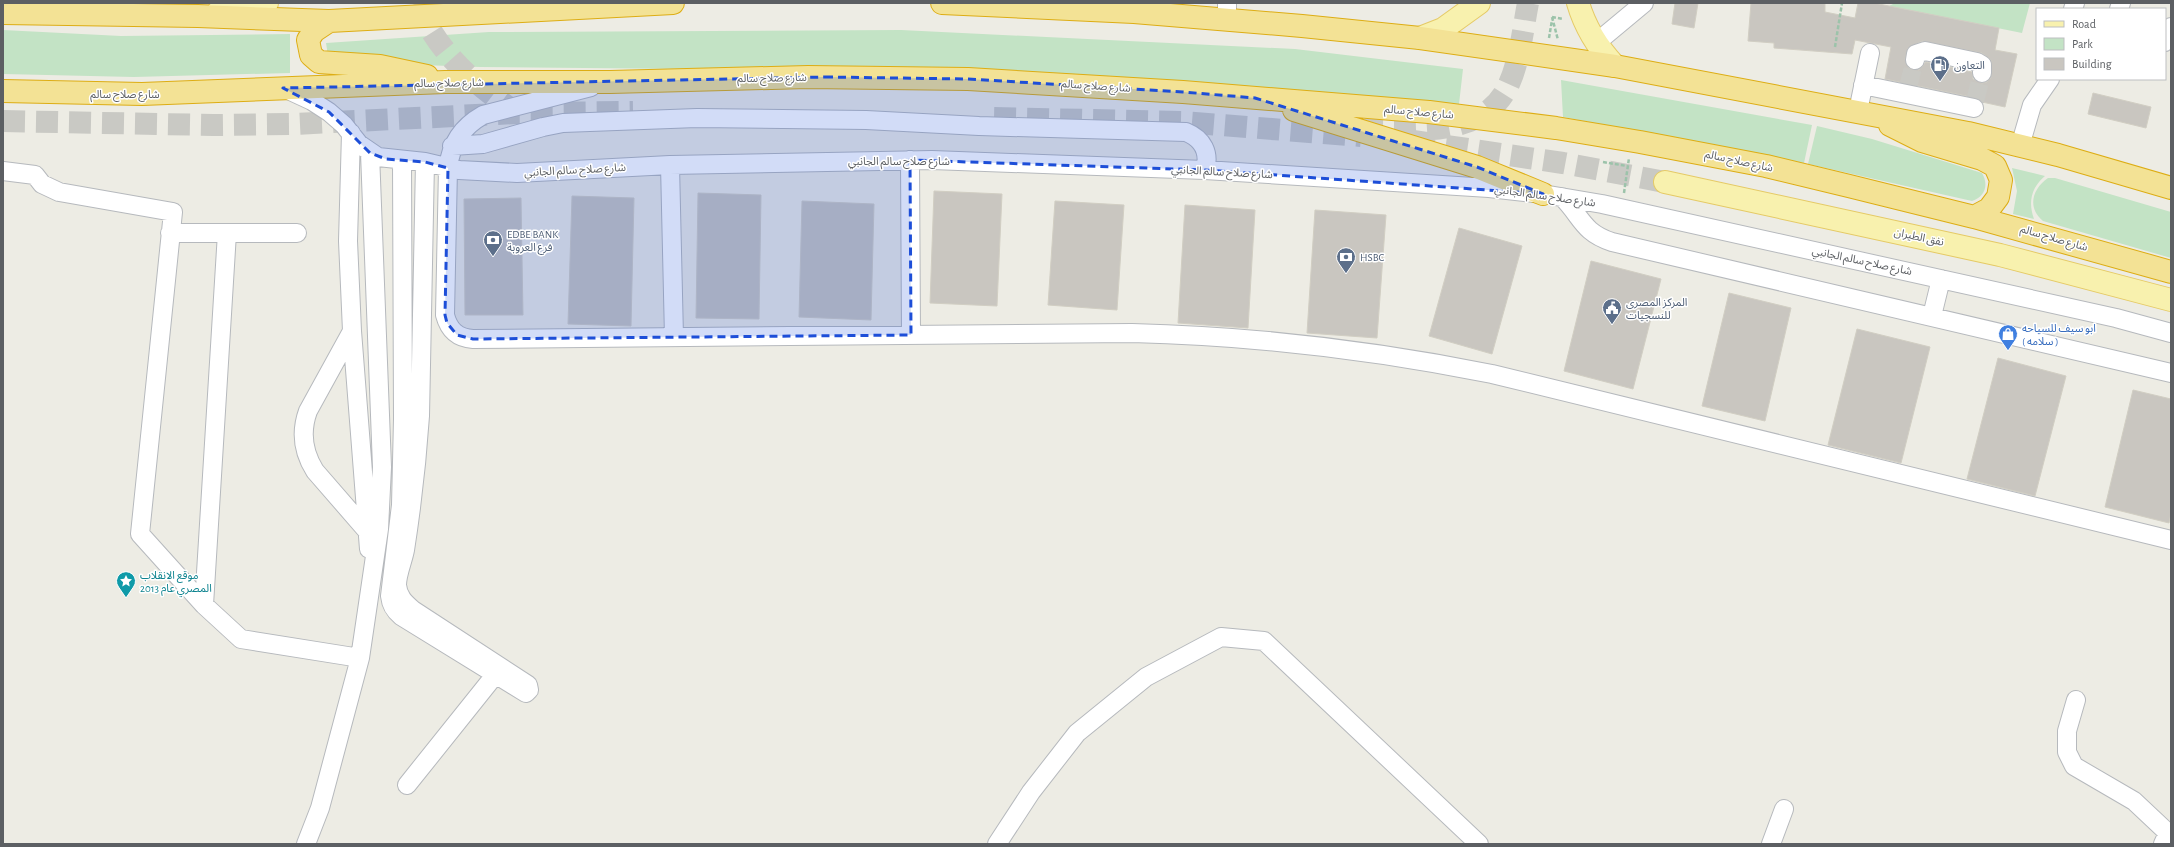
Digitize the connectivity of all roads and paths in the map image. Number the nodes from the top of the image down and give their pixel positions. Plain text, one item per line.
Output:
1 (267, 3) edge
2 (465, 3) edge
3 (664, 3) edge
4 (673, 3) edge
5 (942, 3) edge
6 (987, 3) edge
7 (1480, 3) edge
8 (1578, 3) edge
9 (1644, 3) edge
10 (1842, 3) edge
11 (619, 4) edge
12 (1023, 5) edge
13 (1132, 8) edge
14 (1187, 10) edge
15 (1227, 11) edge
16 (486, 12) junction
17 (3, 13) edge
18 (198, 16) junction
19 (1552, 17) dead end
20 (329, 21) junction
21 (2171, 27) edge
22 (1420, 38) junction
23 (2166, 40) edge
24 (1596, 43) junction
25 (1548, 45) dead end
26 (1835, 47) dead end
27 (1870, 53) dead end
28 (1915, 60) dead end
29 (1615, 66) junction
30 (1982, 74) dead end
31 (2049, 80) edge
32 (445, 82) junction
33 (610, 82) junction
34 (1863, 85) junction
35 (283, 88) junction
36 (3, 91) edge
37 (1255, 98) junction
38 (1868, 113) junction
39 (351, 133) junction
40 (1968, 133) junction
41 (1632, 140) junction
42 (452, 146) junction
43 (2020, 146) junction
44 (370, 153) junction
45 (402, 160) junction
46 (910, 160) junction
47 (425, 162) junction
48 (1603, 162) dead end
49 (670, 165) junction
50 (1628, 166) junction
51 (448, 168) junction
52 (1205, 170) junction
53 (3, 171) edge
54 (1666, 182) tunnel mouth
55 (2171, 188) edge
56 (1553, 195) junction
57 (1622, 209) junction
58 (1974, 217) junction
59 (170, 233) junction
60 (227, 233) junction
61 (296, 233) dead end
62 (2171, 272) edge
63 (1941, 279) junction
64 (2171, 300) edge
65 (1932, 316) junction
66 (352, 331) junction
67 (2171, 333) edge
68 (911, 335) junction
69 (674, 337) junction
70 (2171, 373) edge
71 (368, 532) junction
72 (2171, 540) edge
73 (372, 573) junction
74 (204, 605) junction
75 (360, 658) junction
76 (494, 675) junction
77 (2076, 700) dead end
78 (406, 785) dead end
79 (1784, 809) dead end
80 (306, 844) edge
81 (997, 844) edge
82 (1479, 844) edge
83 (1771, 844) edge
84 (2163, 844) edge

1 - 18 main road
2 - 16 main road
3 - 4 highway
3 - 11 highway
5 - 6 highway
6 - 12 highway
7 - 22 main road
8 - 24 main road
9 - 24 street
10 - 26 path
11 - 16 highway
12 - 13 highway
13 - 14 highway
14 - 15 highway
15 - 22 highway
16 - 20 highway
17 - 18 highway
18 - 20 highway
19 - 25 path
20 - 32 highway
21 - 23 street
22 - 29 highway
24 - 29 main road
27 - 34 street
28 - 30 street
29 - 38 highway
31 - 43 street
32 - 33 highway, شارع صلاح سالم
32 - 35 highway, شارع صلاح سالم
33 - 37 highway, شارع صلاح سالم
33 - 42 street
34 - 38 street
34 - 40 street
35 - 36 highway, شارع صلاح سالم
35 - 39 street, شارع صلاح سالم الجانبي
37 - 41 highway, شارع صلاح سالم
37 - 56 highway
38 - 40 highway
38 - 58 highway
39 - 44 street, شارع صلاح سالم الجانبي
39 - 66 street
40 - 43 highway
41 - 50 path
41 - 58 highway, شارع صلاح سالم
42 - 51 street
42 - 52 street
43 - 55 highway
44 - 45 street, شارع صلاح سالم الجانبي
44 - 73 street
45 - 47 street, شارع صلاح سالم الجانبي
45 - 76 street
46 - 49 street, شارع صلاح سالم الجانبي
46 - 52 street, شارع صلاح سالم الجانبي
46 - 68 street
47 - 51 street, شارع صلاح سالم الجانبي
47 - 76 street
48 - 50 path
49 - 51 street, شارع صلاح سالم الجانبي
49 - 69 street
50 - 57 path
51 - 69 street
52 - 56 street, شارع صلاح سالم الجانبي
53 - 59 street
54 - 64 main road, نفق الطيران
56 - 57 street, شارع صلاح سالم الجانبي
56 - 65 street
57 - 63 street, شارع صلاح سالم الجانبي
58 - 62 highway, شارع صلاح سالم
59 - 60 street
59 - 74 street
60 - 61 street
60 - 74 street
63 - 65 street
63 - 67 street, شارع صلاح سالم الجانبي
65 - 70 street
66 - 71 street
66 - 71 street
68 - 69 street
68 - 72 street
71 - 73 street
73 - 75 street
74 - 75 street
75 - 80 street
76 - 78 street
77 - 84 street
79 - 83 street
81 - 82 street

